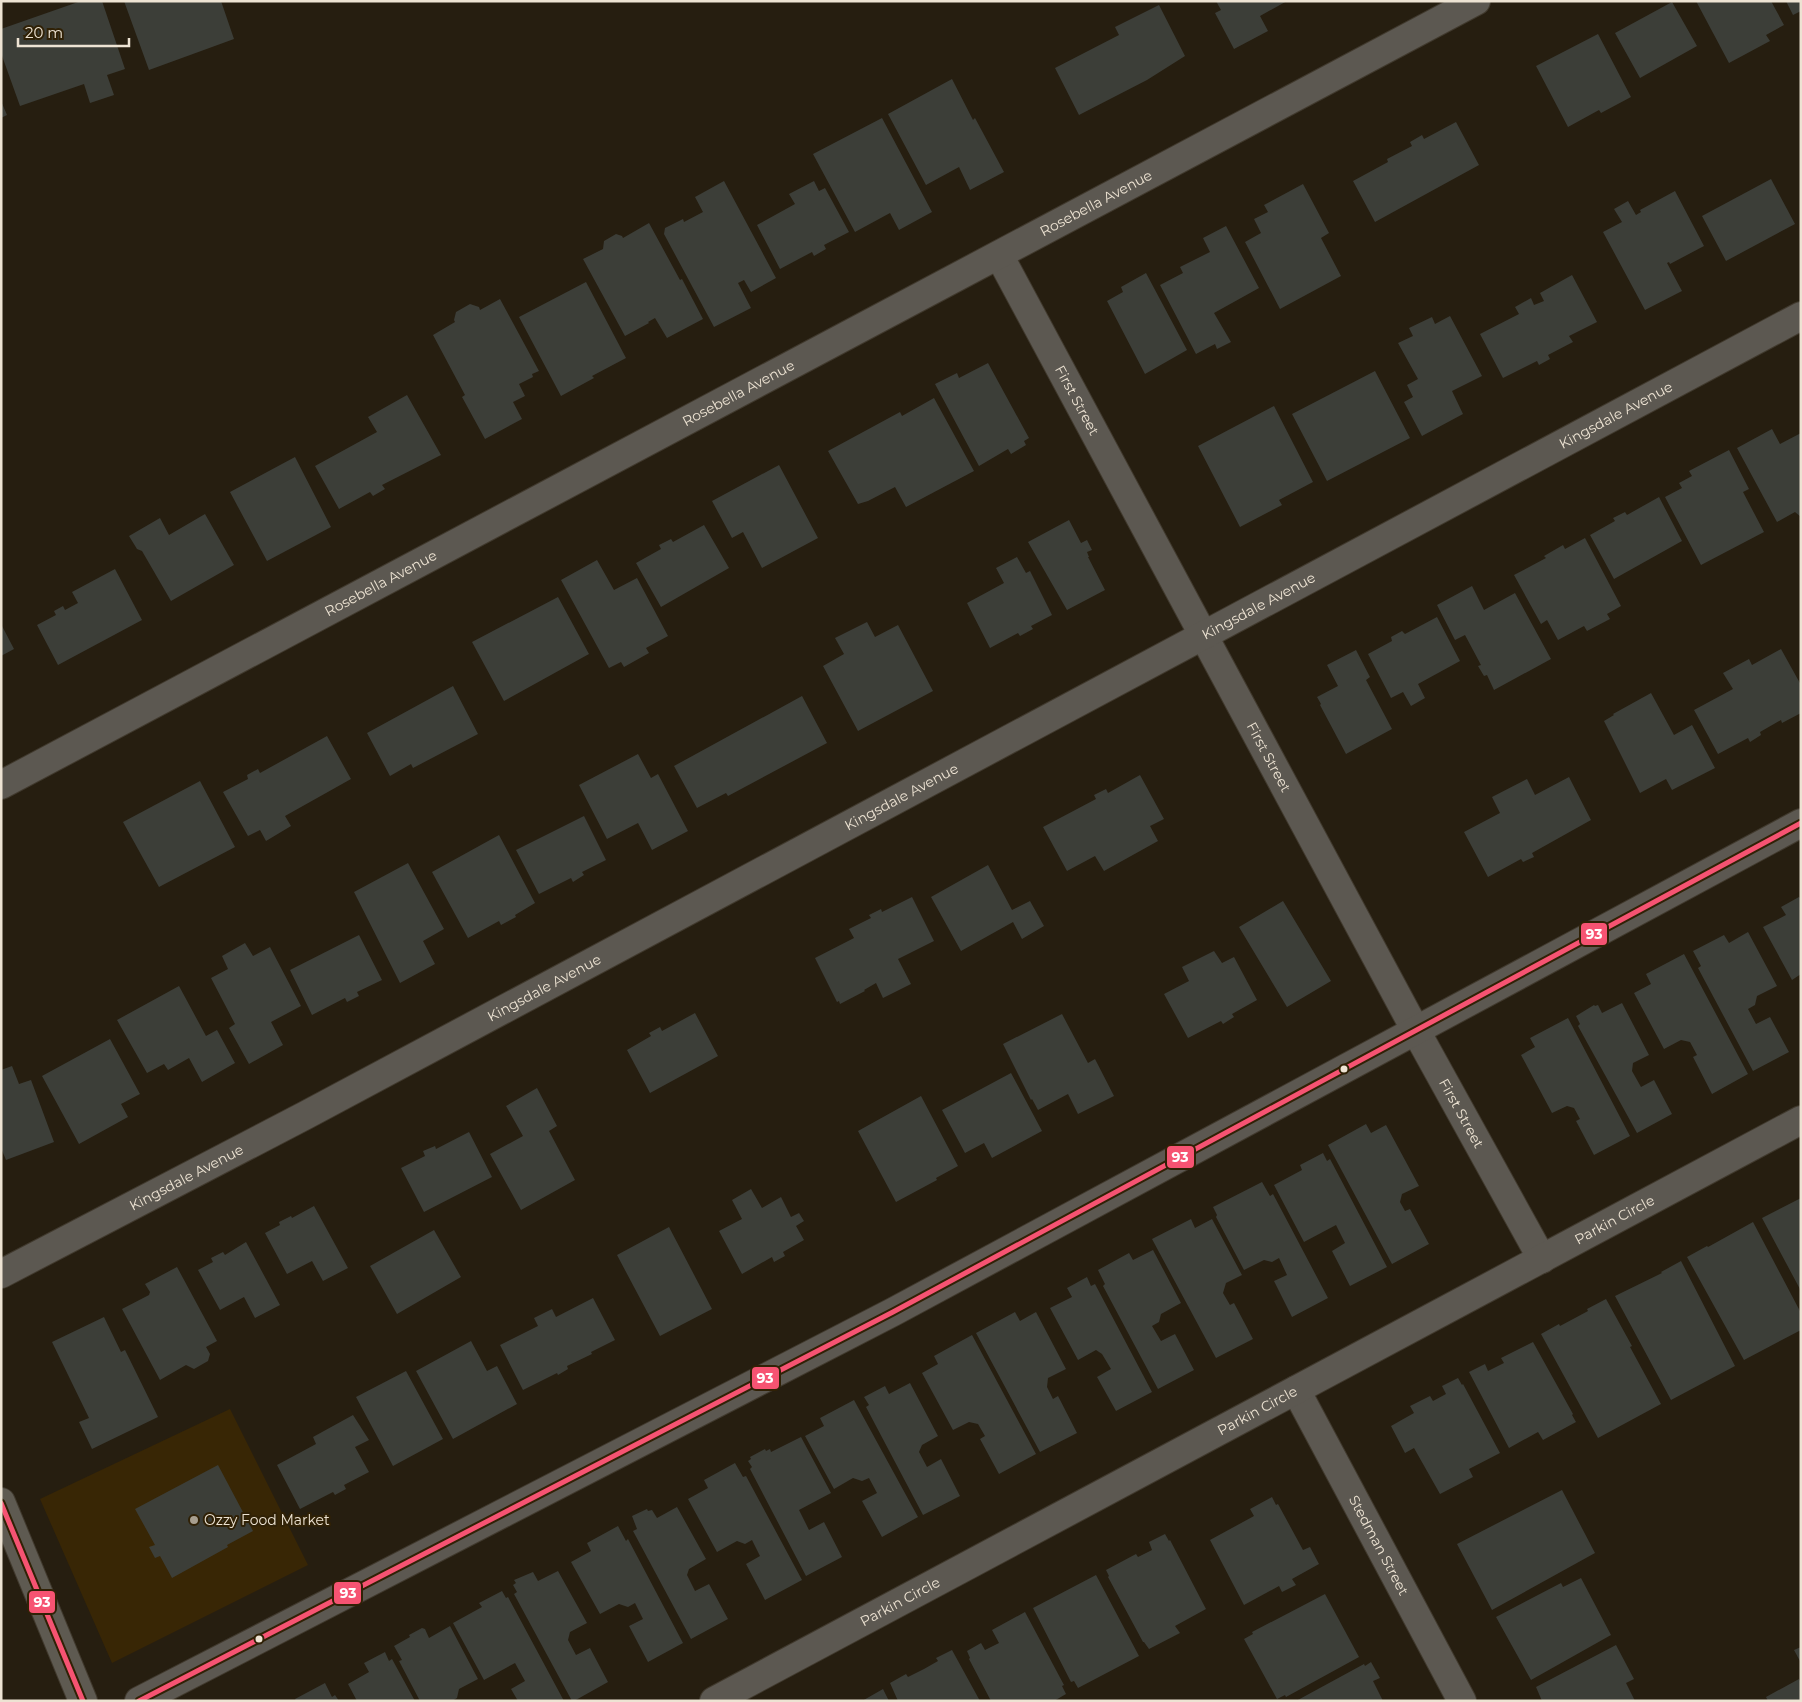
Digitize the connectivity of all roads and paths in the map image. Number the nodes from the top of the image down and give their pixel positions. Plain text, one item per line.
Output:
1 (1476, 1) edge
2 (999, 255) junction
3 (1801, 316) edge
4 (1204, 635) junction
5 (1, 785) edge
6 (1801, 823) edge
7 (1416, 1031) junction
8 (1801, 1120) edge
9 (1542, 1259) junction
10 (1, 1274) edge
11 (1296, 1390) junction
12 (1, 1502) edge
13 (84, 1701) edge
14 (139, 1701) edge
15 (714, 1701) edge
16 (1462, 1701) edge

1 - 2 street, Rosebella Avenue
2 - 4 street, First Street
2 - 5 street, Rosebella Avenue
3 - 4 street, Kingsdale Avenue
4 - 7 street, First Street
4 - 10 street, Kingsdale Avenue
6 - 7 street
7 - 9 street, First Street
7 - 14 street
8 - 9 street, Parkin Circle
9 - 11 street, Parkin Circle
11 - 15 street, Parkin Circle
11 - 16 street, Stedman Street
12 - 13 street

